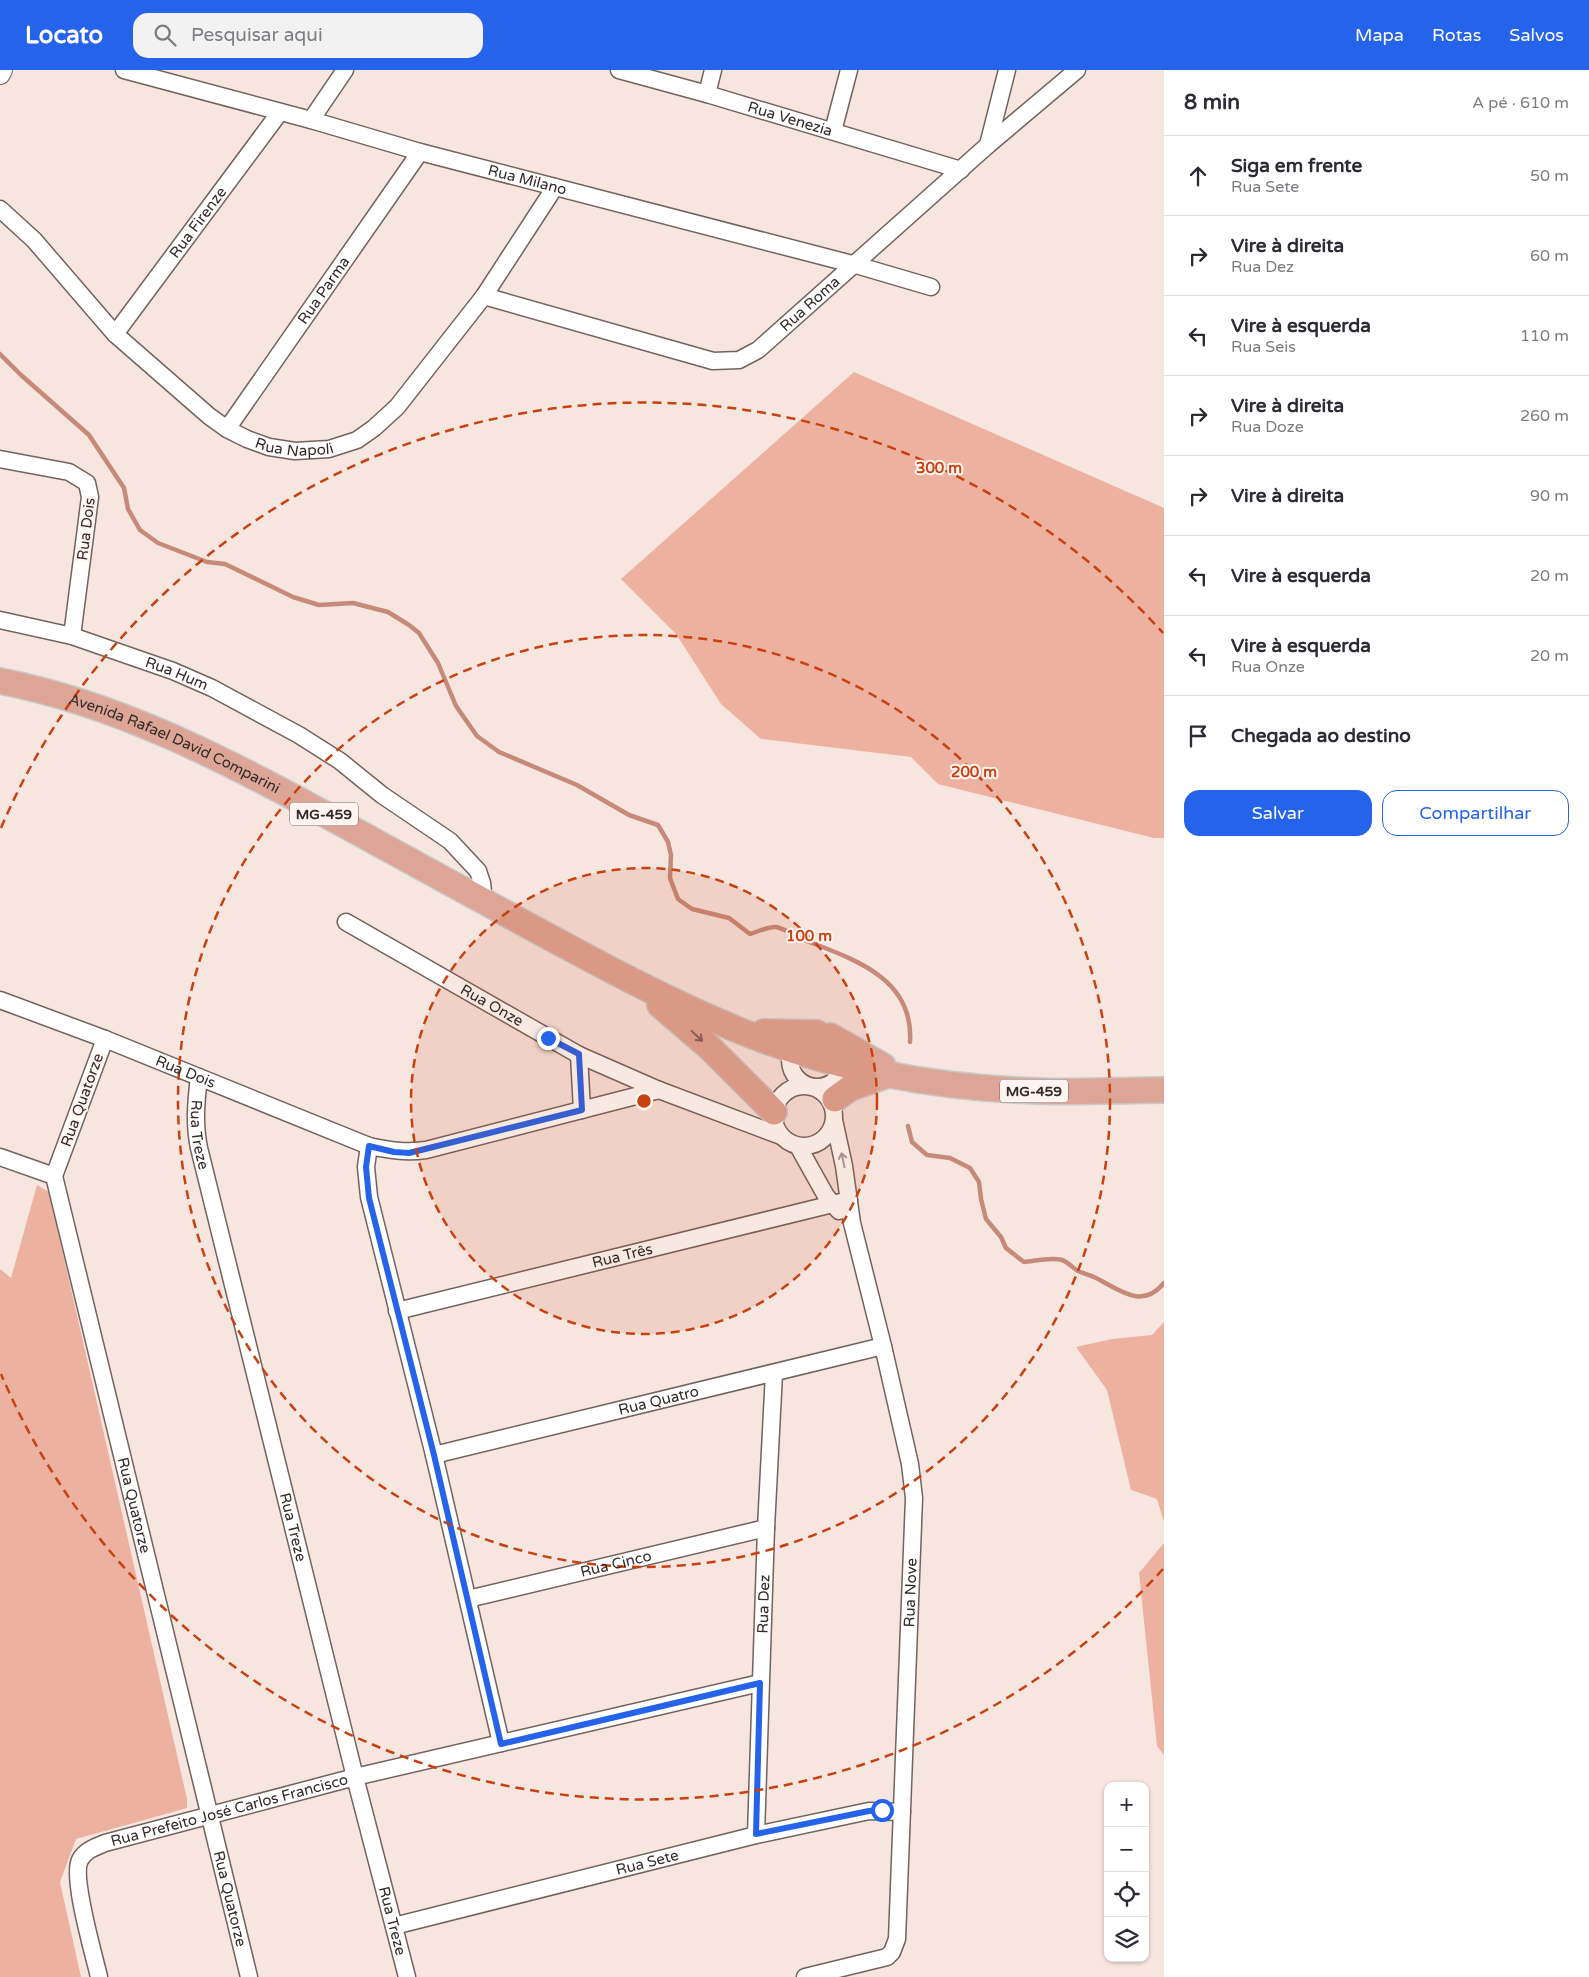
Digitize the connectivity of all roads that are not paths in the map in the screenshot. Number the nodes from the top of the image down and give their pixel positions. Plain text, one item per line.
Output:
1 (2, 70) edge
2 (124, 70) edge
3 (345, 70) edge
4 (619, 70) edge
5 (713, 70) edge
6 (849, 70) edge
7 (1007, 70) edge
8 (1077, 70) edge
9 (0, 74) edge
10 (707, 94) junction
11 (280, 112) junction
12 (311, 120) junction
13 (833, 131) junction
14 (988, 145) junction
15 (420, 152) junction
16 (961, 170) junction
17 (554, 187) junction
18 (0, 209) edge
19 (856, 265) junction
20 (931, 287) dead end
21 (484, 296) junction
22 (115, 334) junction
23 (227, 429) junction
24 (0, 459) edge
25 (0, 620) edge
26 (72, 636) junction
27 (0, 681) edge
28 (484, 901) junction
29 (346, 922) dead end
30 (633, 983) junction
31 (0, 1000) edge
32 (743, 1032) junction
33 (823, 1035) junction
34 (105, 1039) junction
35 (579, 1054) junction
36 (793, 1060) junction
37 (200, 1077) junction
38 (896, 1077) junction
39 (810, 1087) junction
40 (659, 1090) junction
41 (1164, 1090) edge
42 (837, 1094) junction
43 (778, 1103) junction
44 (582, 1110) junction
45 (781, 1136) junction
46 (369, 1146) junction
47 (798, 1146) junction
48 (0, 1157) edge
49 (54, 1176) junction
50 (849, 1200) junction
51 (832, 1204) junction
52 (852, 1223) junction
53 (397, 1311) junction
54 (883, 1346) junction
55 (774, 1373) junction
56 (434, 1455) junction
57 (766, 1528) junction
58 (468, 1599) junction
59 (760, 1683) junction
60 (501, 1744) junction
61 (355, 1777) junction
62 (902, 1812) junction
63 (208, 1815) junction
64 (756, 1834) junction
65 (394, 1926) junction
66 (99, 1977) edge
67 (248, 1977) edge
68 (407, 1977) edge
69 (805, 1977) edge

1 - 9 street
2 - 11 street, Rua Milano
3 - 12 street
4 - 10 street, Rua Venezia
5 - 10 street
6 - 13 street
7 - 14 street
8 - 14 street, Rua Roma
10 - 13 street, Rua Venezia
11 - 12 street, Rua Milano
11 - 22 street, Rua Firenze
12 - 15 street, Rua Milano
13 - 16 street, Rua Venezia
14 - 16 street, Rua Roma
15 - 17 street, Rua Milano
15 - 23 street, Rua Parma
16 - 19 street, Rua Roma
17 - 19 street, Rua Milano
17 - 21 street, Rua Napoli
18 - 22 street, Rua Napoli
19 - 20 street, Rua Milano
19 - 21 street, Rua Roma
21 - 23 street, Rua Napoli
22 - 23 street, Rua Napoli
24 - 26 street, Rua Dois
25 - 26 street, Rua Hum
26 - 28 street, Rua Hum
27 - 28 main road, Avenida Rafael David Comparini / MG-459
28 - 30 main road, Avenida Rafael David Comparini / MG-459
29 - 35 street, Rua Onze
30 - 32 main road, MG-459
30 -> 43 main road
31 - 34 street, Rua Dois
32 - 33 main road
32 - 36 main road, MG-459
33 - 36 street
33 - 38 main road
33 - 42 street, Rua Nove
34 - 37 street, Rua Dois
34 - 49 street, Rua Quatorze
35 - 40 street, Rua Onze
35 - 44 street
36 - 39 street
36 - 42 main road, MG-459
36 - 43 street
37 - 46 street, Rua Dois
37 - 61 street, Rua Treze
38 - 41 main road, MG-459
38 - 42 main road, MG-459
38 - 42 main road
39 - 42 street
39 - 42 street
39 - 43 street
40 - 44 street, Rua Dois
40 - 45 street, Rua Onze
42 - 47 street
50 -> 42 street, Rua Nove
43 - 45 street
44 - 46 street, Rua Dois
45 - 47 street, Rua Onze
46 - 53 street
47 - 51 street
48 - 49 street
49 - 63 street, Rua Quatorze
50 - 51 street, Rua Três
50 - 52 street, Rua Nove
51 - 52 street
51 - 53 street, Rua Três
52 - 54 street, Rua Nove
53 - 56 street
54 - 55 street, Rua Quatro
54 - 62 street, Rua Nove
55 - 56 street, Rua Quatro
55 - 57 street, Rua Dez
56 - 58 street
57 - 58 street, Rua Cinco
57 - 59 street, Rua Dez
58 - 60 street
59 - 60 street, Rua Prefeito José Carlos Francisco
59 - 64 street, Rua Dez
60 - 61 street, Rua Prefeito José Carlos Francisco
61 - 63 street, Rua Prefeito José Carlos Francisco
61 - 65 street, Rua Treze
62 - 64 street, Rua Sete
62 - 69 street, Rua Nove
63 - 66 street, Rua Prefeito José Carlos Francisco
63 - 67 street, Rua Quatorze
64 - 65 street, Rua Sete
65 - 68 street, Rua Treze

